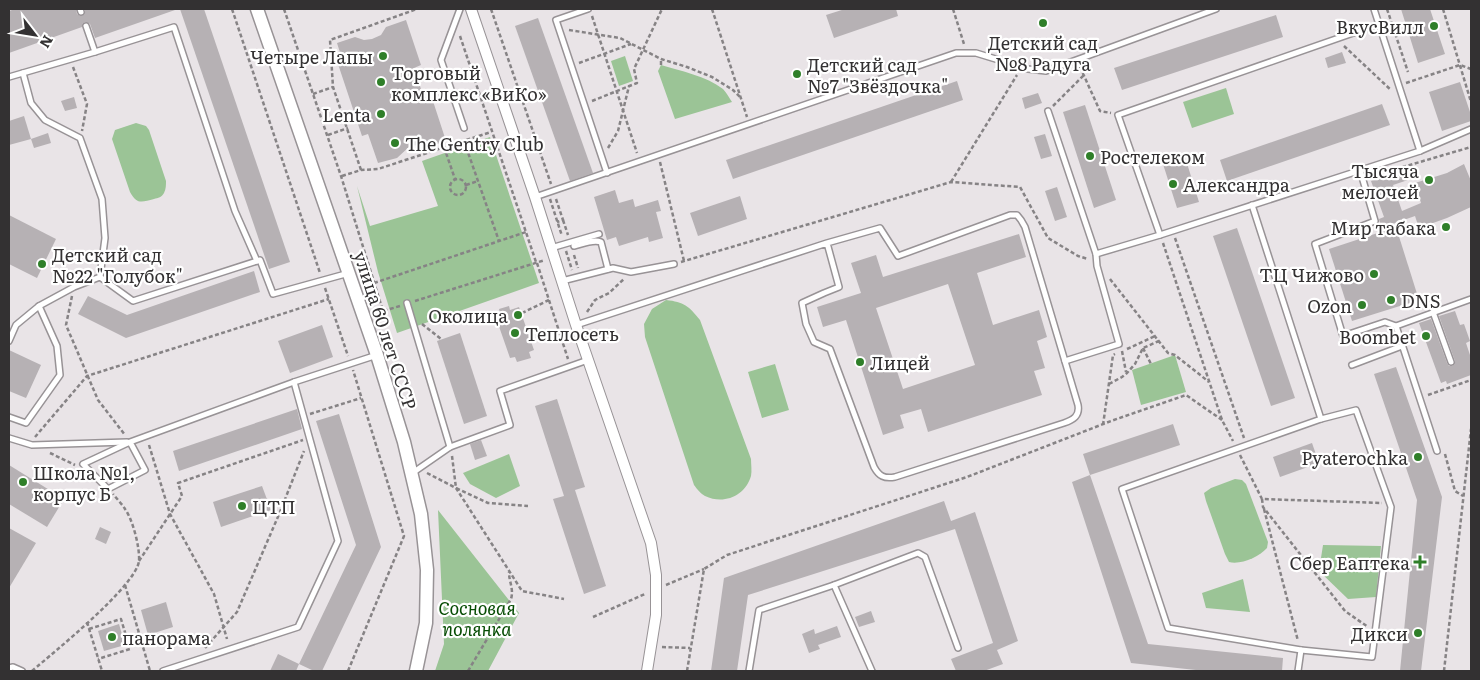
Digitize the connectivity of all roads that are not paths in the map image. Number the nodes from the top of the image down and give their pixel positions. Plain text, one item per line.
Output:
1 (257, 9) edge
2 (460, 9) edge
3 (471, 9) edge
4 (588, 9) edge
5 (1216, 9) edge
6 (1374, 9) edge
7 (1379, 24) junction
8 (86, 26) dead end
9 (95, 52) junction
10 (23, 73) junction
11 (9, 77) edge
12 (1048, 111) road end
13 (464, 128) dead end
14 (1471, 129) edge
15 (1420, 151) junction
16 (1360, 170) junction
17 (607, 173) junction
18 (535, 197) junction
19 (1252, 205) junction
20 (599, 234) dead end
21 (1160, 235) junction
22 (827, 243) junction
23 (574, 246) dead end
24 (552, 252) junction
25 (1096, 254) junction
26 (257, 261) junction
27 (674, 264) dead end
28 (608, 269) junction
29 (349, 273) junction
30 (100, 277) junction
31 (561, 281) junction
32 (1471, 299) edge
33 (407, 303) road end
34 (40, 306) junction
35 (1433, 312) junction
36 (580, 323) junction
37 (1396, 326) junction
38 (9, 341) edge
39 (1402, 346) junction
40 (377, 355) junction
41 (588, 360) junction
42 (1065, 361) junction
43 (1451, 362) dead end
44 (1352, 365) dead end
45 (294, 382) junction
46 (9, 417) edge
47 (1321, 419) junction
48 (9, 438) edge
49 (130, 442) junction
50 (450, 448) junction
51 (1437, 451) dead end
52 (415, 471) junction
53 (834, 585) junction
54 (958, 648) dead end
55 (1301, 650) junction
56 (9, 668) edge
57 (22, 671) edge
58 (164, 671) edge
59 (416, 671) edge
60 (647, 671) edge
61 (749, 671) edge
62 (872, 671) edge
63 (1298, 671) edge

1 - 29 street, улица 60 лет СССР
2 - 13 lane
3 - 18 street
4 - 17 lane
5 - 17 lane
6 - 7 lane
7 - 15 lane
7 - 21 lane
8 - 9 lane
9 - 10 lane
9 - 26 lane
10 - 11 lane
10 - 30 lane
12 - 25 lane
14 - 15 lane
15 - 16 lane
16 - 19 lane
16 - 37 lane
17 - 18 lane
18 - 24 street
19 - 21 lane
19 - 47 lane
20 - 24 lane
21 - 25 lane
22 - 36 lane
22 - 42 lane
22 - 42 lane
23 - 28 lane
24 - 31 street
25 - 42 lane
26 - 29 lane
26 - 30 lane
27 - 28 lane
28 - 31 lane
29 - 40 street, улица 60 лет СССР
30 - 34 lane
31 - 36 street
32 - 35 lane
33 - 50 lane
34 - 38 lane
34 - 46 lane
35 - 37 lane
35 - 43 lane
36 - 41 street
37 - 39 lane
39 - 44 lane
39 - 51 lane
40 - 45 lane
40 - 52 street, улица 60 лет СССР
41 - 50 lane
41 - 60 street
45 - 49 lane
45 - 58 lane
47 - 55 lane
47 - 55 lane
48 - 49 lane
49 - 49 lane
50 - 52 lane
52 - 59 street, улица 60 лет СССР
53 - 54 lane
53 - 61 lane
53 - 62 lane
55 - 63 lane
56 - 57 lane

